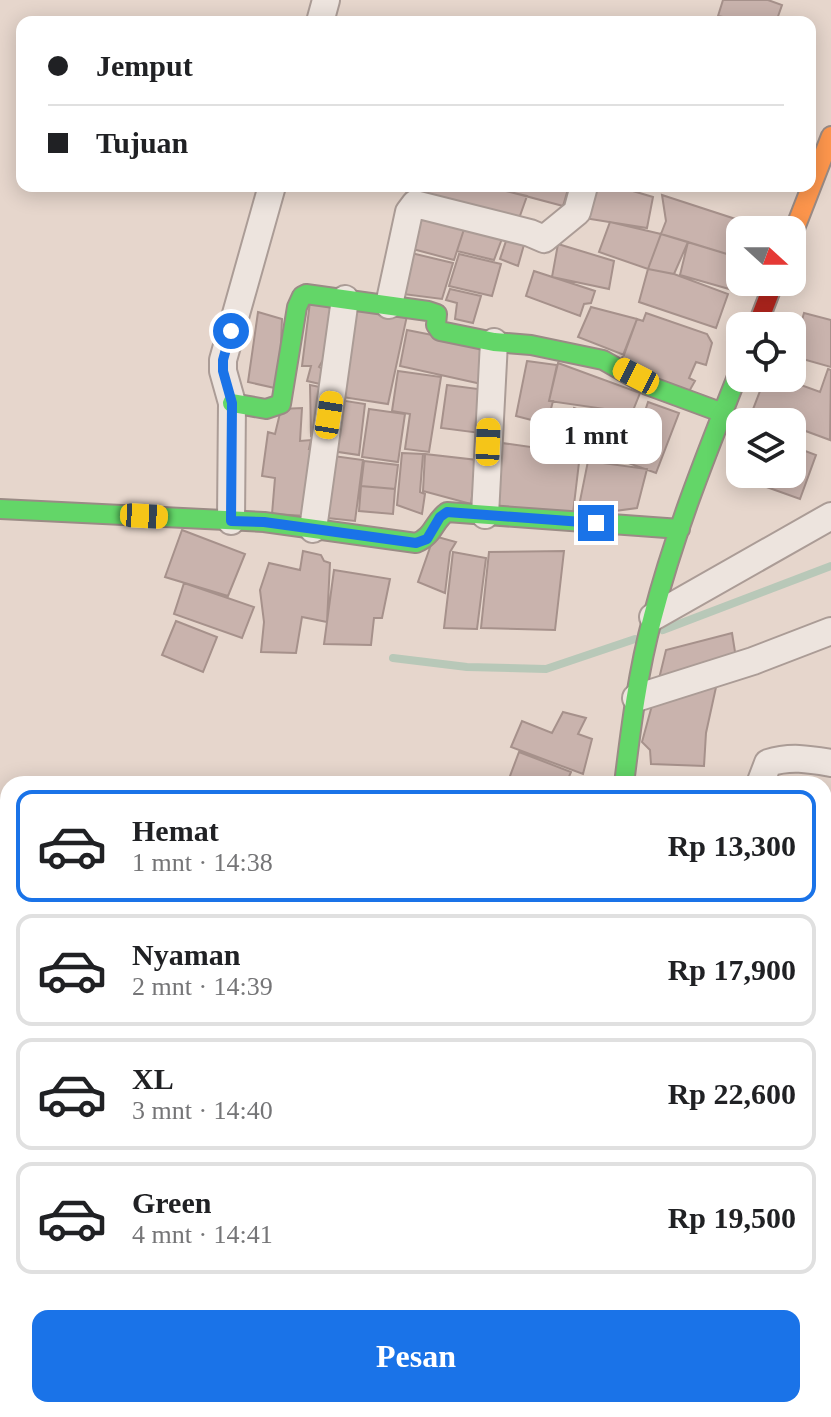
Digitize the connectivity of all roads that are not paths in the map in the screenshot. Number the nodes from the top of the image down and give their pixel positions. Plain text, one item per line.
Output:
1 (823, 141) edge
2 (816, 162) edge
3 (270, 192) edge
4 (582, 192) edge
5 (806, 192) edge
6 (799, 216) edge
7 (345, 299) junction
8 (389, 305) junction
9 (494, 342) junction
10 (731, 392) edge
11 (232, 403) junction
12 (723, 413) junction
13 (0, 509) edge
14 (485, 515) junction
15 (831, 516) edge
16 (231, 521) junction
17 (313, 529) junction
18 (680, 529) junction
19 (652, 621) junction
20 (831, 631) edge
21 (636, 698) junction
22 (831, 763) edge
23 (625, 776) edge
24 (763, 776) edge

1 - 2 street
3 - 11 street
4 - 8 street
5 - 6 street
7 - 8 street
7 - 11 street
7 - 17 street
8 - 9 street
9 - 12 street
9 - 14 street
10 - 12 street
11 - 16 street
12 - 18 street
13 - 16 street
14 - 17 street
14 - 18 street
15 - 19 street
16 - 17 street
18 - 19 street
19 - 21 street
20 - 21 street
21 - 23 street
22 - 24 street

